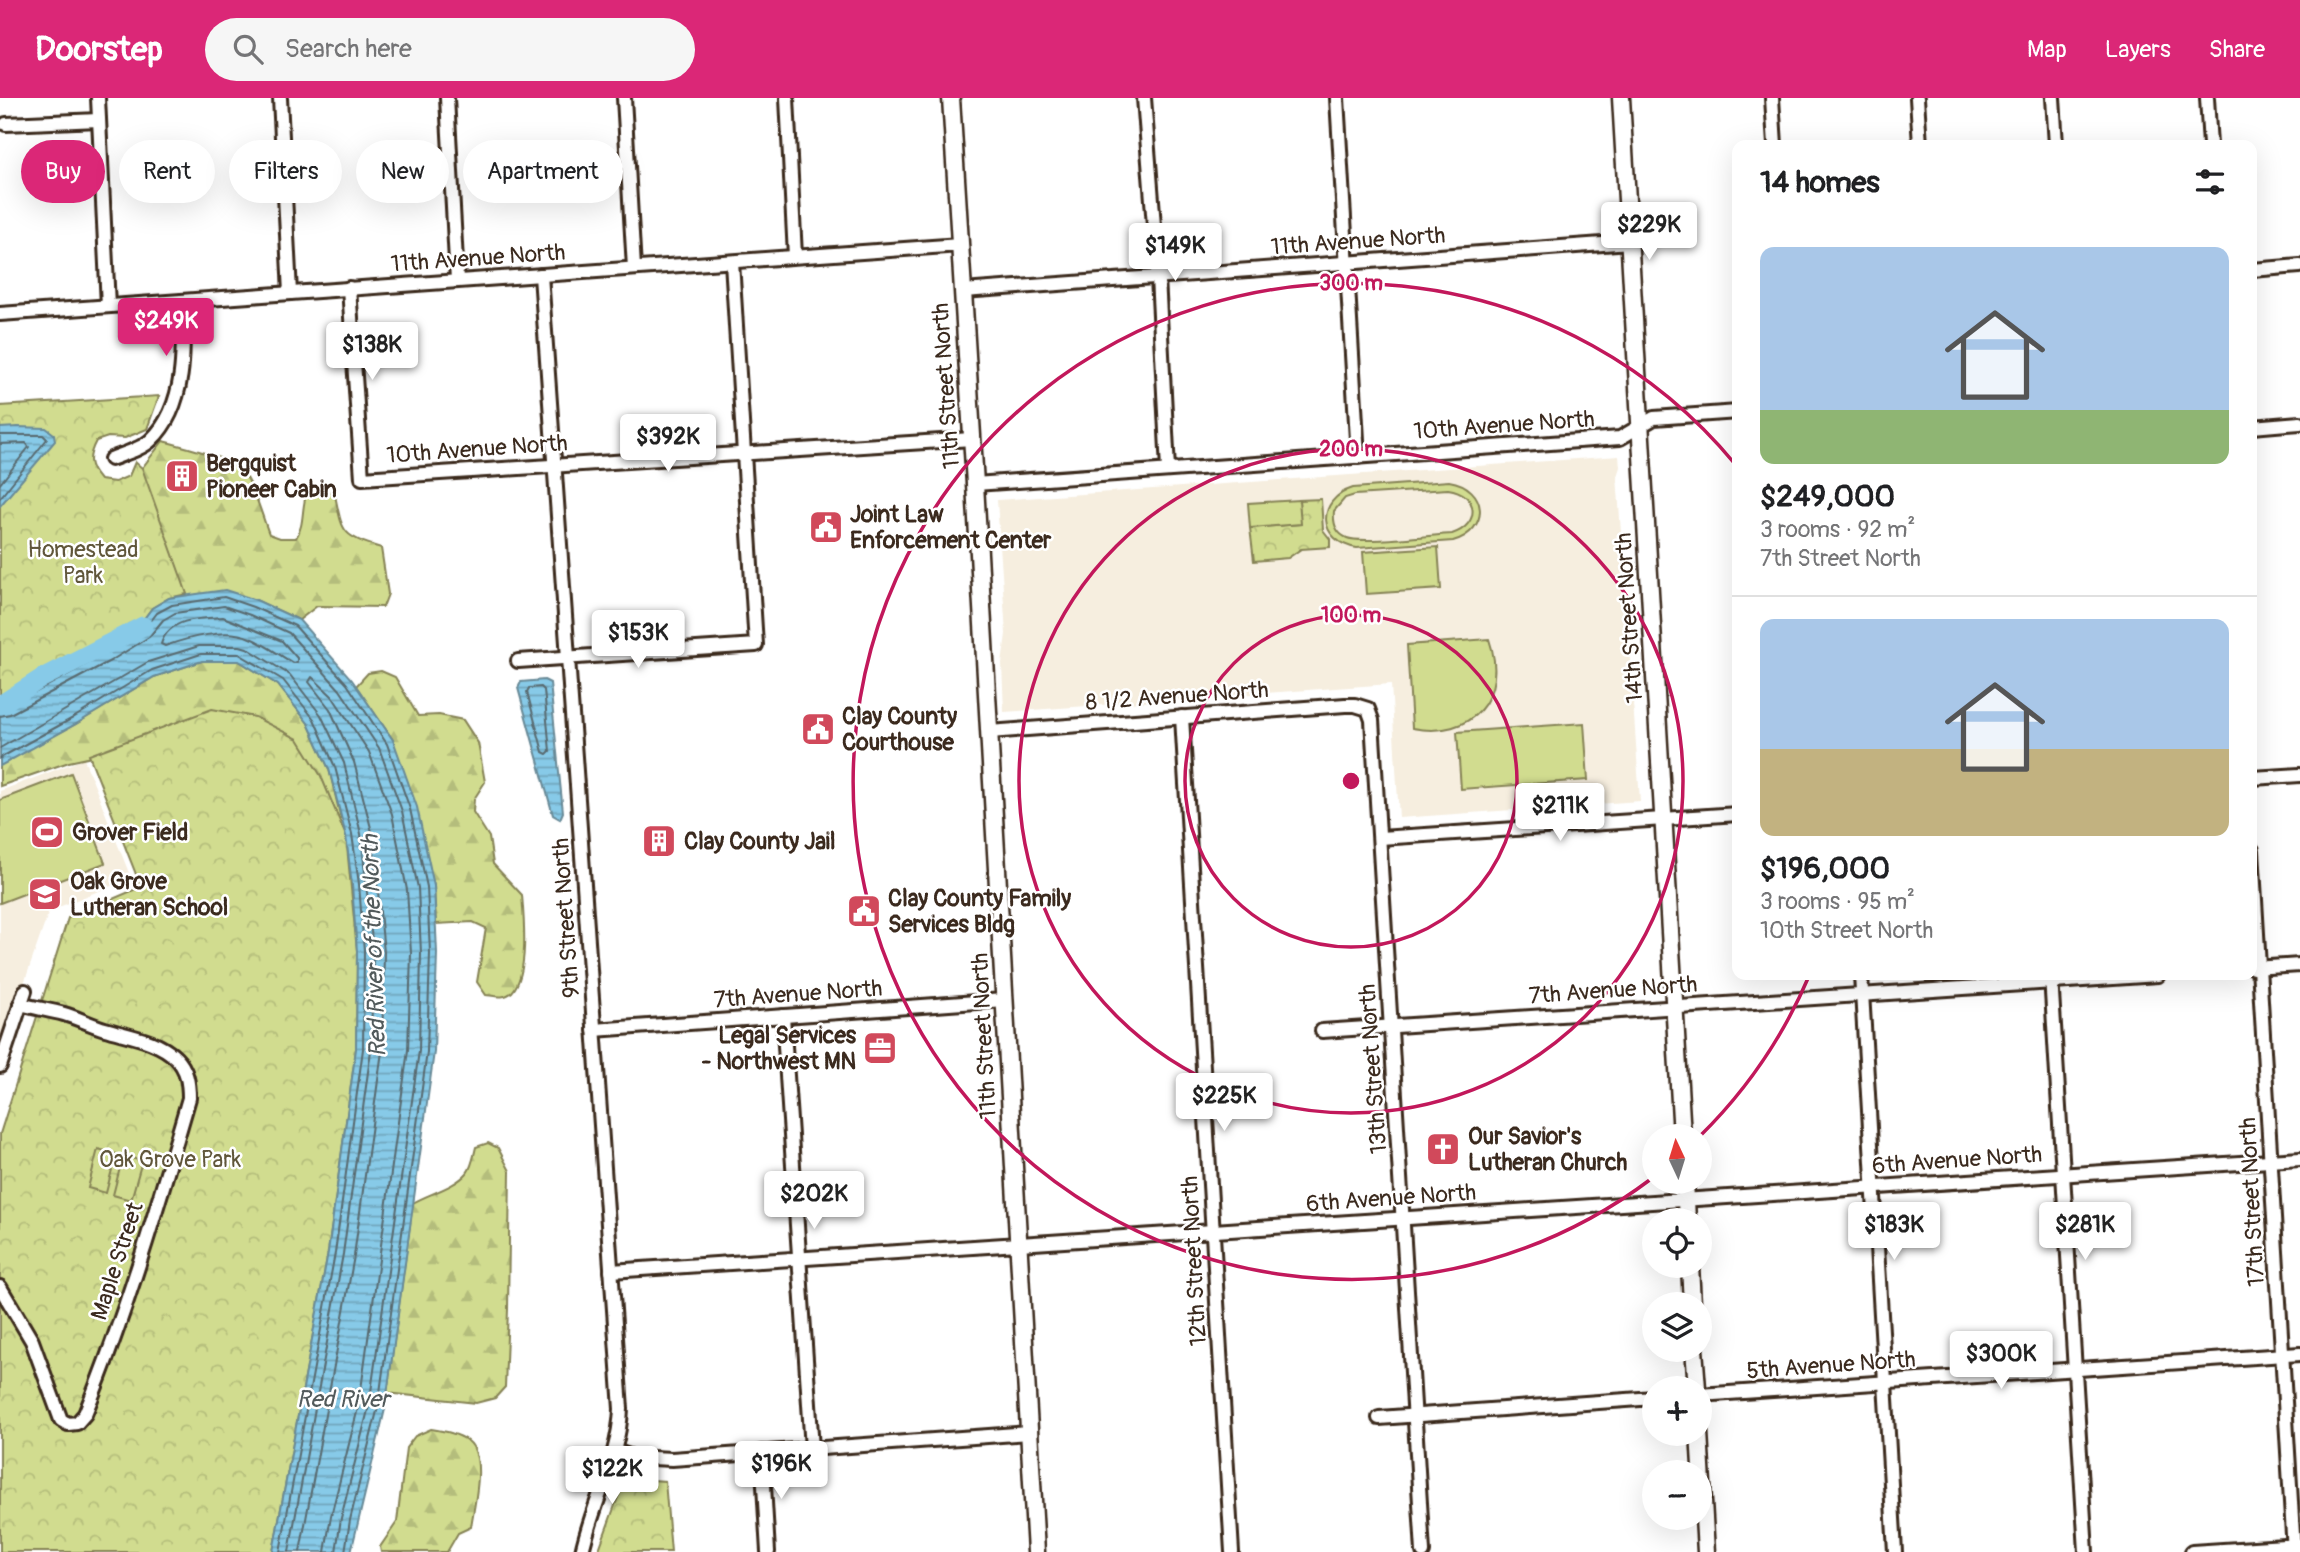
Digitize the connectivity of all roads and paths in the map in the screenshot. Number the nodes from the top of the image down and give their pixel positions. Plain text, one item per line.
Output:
1 (98, 98) edge
2 (280, 98) edge
3 (447, 98) edge
4 (624, 98) edge
5 (787, 98) edge
6 (951, 98) edge
7 (1144, 98) edge
8 (1337, 98) edge
9 (1621, 98) edge
10 (1772, 98) edge
11 (1917, 98) edge
12 (2053, 98) edge
13 (2207, 98) edge
14 (99, 120) junction
15 (6, 124) dead end
16 (1775, 140) edge
17 (1920, 140) edge
18 (2056, 140) edge
19 (2210, 140) edge
20 (1630, 242) junction
21 (960, 245) junction
22 (795, 256) junction
23 (732, 262) junction
24 (1346, 263) junction
25 (2300, 266) edge
26 (634, 268) junction
27 (2257, 270) edge
28 (541, 275) junction
29 (1158, 276) junction
30 (457, 280) junction
31 (349, 288) junction
32 (963, 291) junction
33 (290, 293) junction
34 (182, 301) junction
35 (108, 306) junction
36 (0, 314) edge
37 (1732, 412) edge
38 (2300, 423) edge
39 (1640, 427) junction
40 (2257, 427) edge
41 (972, 439) junction
42 (742, 453) junction
43 (1358, 457) junction
44 (111, 459) dead end
45 (554, 465) junction
46 (1168, 470) junction
47 (975, 484) junction
48 (569, 658) junction
49 (518, 661) dead end
50 (1368, 709) joint
51 (1182, 717) junction
52 (989, 732) junction
53 (2300, 775) edge
54 (2257, 778) edge
55 (1732, 814) edge
56 (1664, 819) junction
57 (1380, 838) junction
58 (2300, 965) edge
59 (2257, 968) edge
60 (1861, 980) edge
61 (2030, 980) edge
62 (2052, 980) edge
63 (2257, 980) edge
64 (25, 991) dead end
65 (1862, 995) junction
66 (1004, 1000) junction
67 (20, 1004) junction
68 (1675, 1007) junction
69 (783, 1016) junction
70 (1391, 1026) junction
71 (594, 1030) junction
72 (1322, 1031) dead end
73 (0, 1066) edge
74 (1681, 1124) edge
75 (2300, 1159) edge
76 (2271, 1161) junction
77 (2063, 1174) junction
78 (1873, 1187) junction
79 (1686, 1194) edge
80 (1686, 1199) junction
81 (1686, 1208) edge
82 (1403, 1218) junction
83 (1213, 1231) junction
84 (1018, 1244) junction
85 (799, 1258) junction
86 (611, 1271) junction
87 (0, 1287) edge
88 (2300, 1354) edge
89 (2282, 1355) junction
90 (2075, 1369) junction
91 (1885, 1382) junction
92 (1712, 1394) edge
93 (1642, 1399) edge
94 (1415, 1415) junction
95 (1380, 1418) dead end
96 (1029, 1433) junction
97 (1700, 1446) edge
98 (811, 1449) junction
99 (615, 1451) junction
100 (761, 1452) junction
101 (2296, 1547) edge
102 (582, 1552) edge
103 (768, 1552) edge
104 (1036, 1552) edge
105 (1232, 1552) edge
106 (1423, 1552) edge
107 (1706, 1552) edge
108 (1895, 1552) edge
109 (2086, 1552) edge
110 (2192, 1552) edge

1 - 14 street
2 - 33 street
3 - 30 street
4 - 26 street
5 - 22 street
6 - 21 street, 11th Street North
7 - 29 street
8 - 24 street
9 - 20 street, 14th Street North
10 - 16 street
11 - 17 street
12 - 18 street
13 - 19 street
14 - 15 street
14 - 35 street
20 - 24 street, 11th Avenue North
20 - 39 street, 14th Street North
21 - 22 street, 11th Avenue North
21 - 32 street, 11th Street North
22 - 23 street, 11th Avenue North
23 - 26 street, 11th Avenue North
23 - 42 street
24 - 29 street, 11th Avenue North
24 - 43 street
25 - 27 street
26 - 28 street, 11th Avenue North
28 - 30 street, 11th Avenue North
28 - 45 street, 9th Street North
29 - 32 street, 11th Avenue North
29 - 46 street
30 - 31 street, 11th Avenue North
31 - 33 street, 11th Avenue North
31 - 45 street, 10th Avenue North
32 - 41 street, 11th Street North
33 - 34 street, 11th Avenue North
34 - 35 street, 11th Avenue North
34 - 44 street
35 - 36 street, 11th Avenue North
37 - 39 street, 10th Avenue North
38 - 40 street
39 - 43 street, 10th Avenue North
39 - 56 street, 14th Street North
41 - 42 street, 10th Avenue North
41 - 47 street, 11th Street North
42 - 45 street, 10th Avenue North
42 - 48 street
43 - 46 street, 10th Avenue North
45 - 48 street, 9th Street North
46 - 47 street, 10th Avenue North
47 - 52 street, 11th Street North
48 - 49 street
48 - 71 street, 9th Street North
50 - 51 street, 8 1/2 Avenue North
50 - 57 street, 13th Street North
51 - 52 street, 8 1/2 Avenue North
51 - 83 street, 12th Street North
52 - 66 street, 11th Street North
53 - 54 street
55 - 56 street
56 - 57 street
56 - 68 street, 14th Street North
57 - 70 street, 13th Street North
58 - 59 street
60 - 65 street
61 - 65 street, 7th Avenue North
62 - 77 street
63 - 76 street, 17th Street North
64 - 67 street
65 - 68 street, 7th Avenue North
65 - 78 street
66 - 69 street, 7th Avenue North
66 - 84 street, 11th Street North
67 - 73 street
67 - 87 street, Maple Street
68 - 70 street, 7th Avenue North
68 - 74 street, 14th Street North
69 - 71 street, 7th Avenue North
69 - 85 street
70 - 72 street, 7th Avenue North
70 - 82 street, 13th Street North
71 - 86 street, 9th Street North
75 - 76 street, 6th Avenue North
76 - 77 street, 6th Avenue North
76 - 89 street, 17th Street North
77 - 78 street, 6th Avenue North
77 - 90 street
78 - 80 street, 6th Avenue North
78 - 91 street
79 - 80 street
80 - 81 street
80 - 82 street, 6th Avenue North
82 - 83 street, 6th Avenue North
82 - 94 street, 13th Street North
83 - 84 street, 6th Avenue North
83 - 105 street, 12th Street North
84 - 85 street, 6th Avenue North
84 - 96 street, 11th Street North
85 - 86 street, 6th Avenue North
85 - 98 street
86 - 99 street, 9th Street North
88 - 89 street, 5th Avenue North
89 - 90 street, 5th Avenue North
89 - 101 street, 17th Street North
90 - 91 street, 5th Avenue North
90 - 109 street
91 - 92 street, 5th Avenue North
91 - 108 street
93 - 94 street
94 - 95 street
94 - 106 street, 13th Street North
96 - 98 street
96 - 104 street, 11th Street North
97 - 107 street
98 - 100 street
99 - 100 street
99 - 102 street, 9th Street North
100 - 103 street
101 - 110 street

